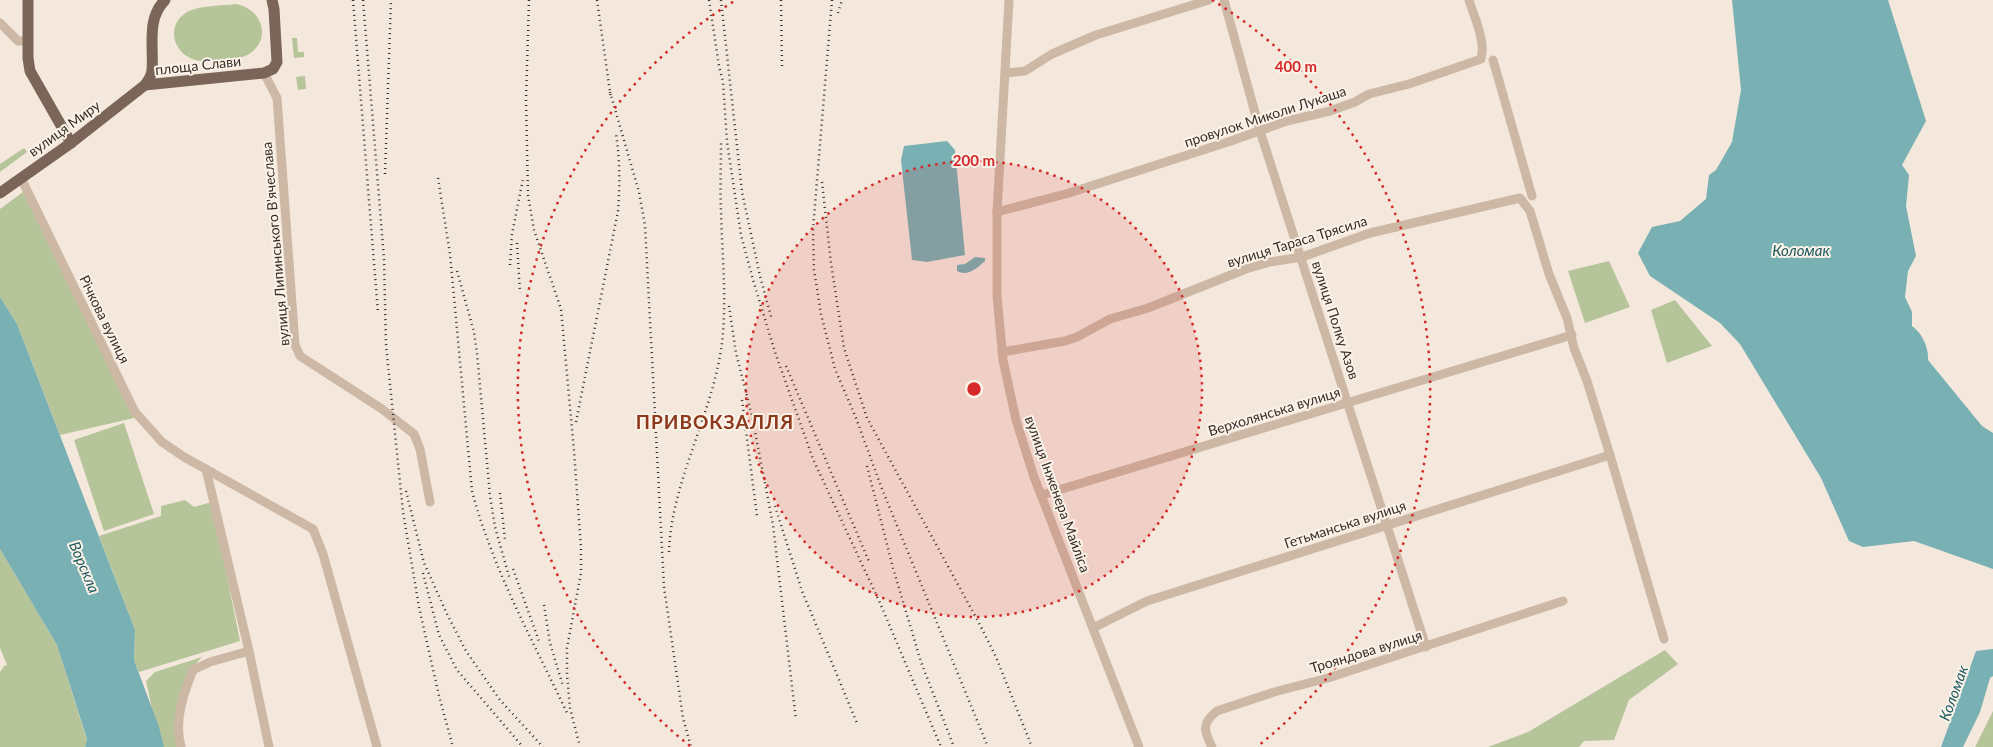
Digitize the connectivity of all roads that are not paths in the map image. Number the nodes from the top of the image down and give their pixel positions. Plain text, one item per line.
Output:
1 (28, 0) edge
2 (165, 0) edge
3 (272, 0) edge
4 (1009, 0) edge
5 (1209, 0) edge
6 (1224, 0) edge
7 (1469, 0) edge
8 (0, 23) edge
9 (28, 41) junction
10 (1493, 60) dead end
11 (264, 73) junction
12 (1006, 73) junction
13 (146, 85) junction
14 (1260, 131) junction
15 (71, 143) junction
16 (21, 178) junction
17 (0, 193) edge
18 (1532, 196) dead end
19 (997, 212) junction
20 (1302, 257) junction
21 (1572, 335) junction
22 (1002, 352) junction
23 (1348, 402) junction
24 (1610, 455) junction
25 (206, 469) junction
26 (1042, 495) junction
27 (430, 502) dead end
28 (1386, 525) junction
29 (1563, 602) dead end
30 (1093, 628) junction
31 (1664, 639) dead end
32 (1426, 647) junction
33 (249, 651) junction
34 (181, 747) edge
35 (269, 747) edge
36 (377, 747) edge
37 (1139, 747) edge
38 (1212, 747) edge

1 - 9 main road
2 - 13 main road, площа Слави
3 - 11 main road
4 - 12 street, вулиця Інженера Майліса
5 - 12 street
6 - 14 street, вулиця Полку Азов
7 - 14 street, провулок Миколи Лукаша
8 - 9 street
9 - 15 main road
10 - 18 street
11 - 13 main road, площа Слави
11 - 27 street, вулиця Липинського В'ячеслава
12 - 19 street, вулиця Інженера Майліса
13 - 15 main road, вулиця Миру
14 - 19 street, провулок Миколи Лукаша
14 - 20 street, вулиця Полку Азов
15 - 16 main road, вулиця Миру
16 - 17 main road, вулиця Миру
16 - 25 street, Річкова вулиця
19 - 22 street, вулиця Інженера Майліса
20 - 21 street, вулиця Тараса Трясила
20 - 22 street, вулиця Тараса Трясила
20 - 23 street, вулиця Полку Азов
21 - 23 street, Верхолянська вулиця
21 - 24 street
22 - 26 street, вулиця Інженера Майліса
23 - 26 street, Верхолянська вулиця
23 - 28 street, вулиця Полку Азов
24 - 28 street, Гетьманська вулиця
24 - 31 street
25 - 33 street
25 - 36 street, Річкова вулиця
26 - 30 street, вулиця Інженера Майліса
28 - 30 street, Гетьманська вулиця
28 - 32 street, вулиця Полку Азов
29 - 32 street, Трояндова вулиця
30 - 37 street, вулиця Інженера Майліса
32 - 38 street, Трояндова вулиця
33 - 34 street
33 - 35 street

